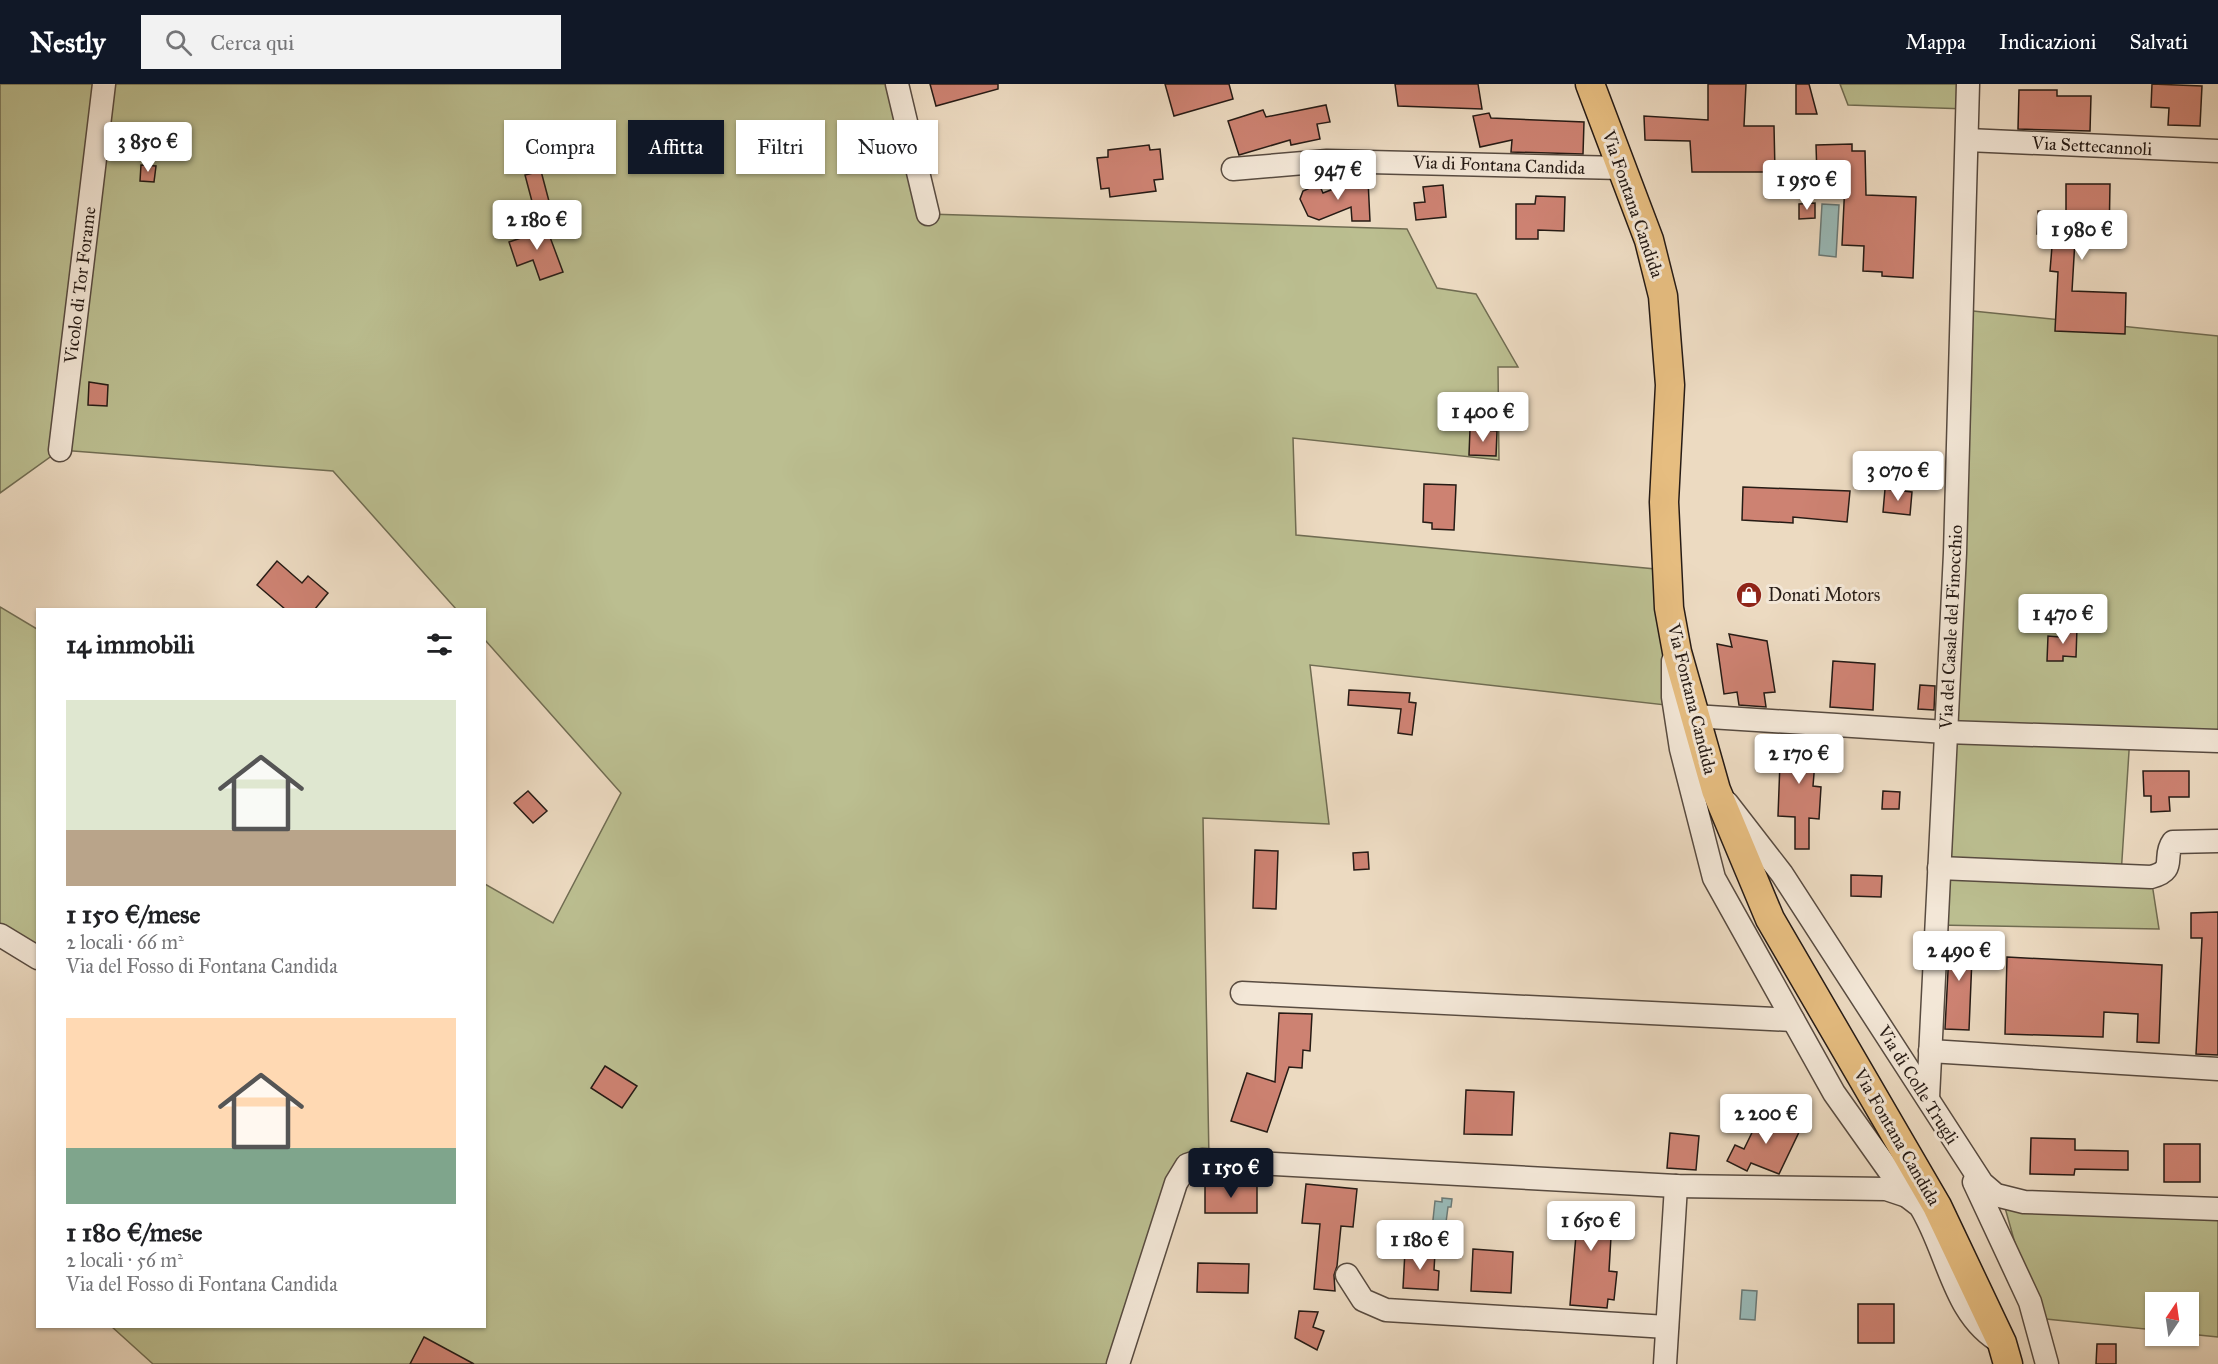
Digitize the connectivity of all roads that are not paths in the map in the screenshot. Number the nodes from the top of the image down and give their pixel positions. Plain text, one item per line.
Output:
1 (104, 84) edge
2 (897, 84) edge
3 (1590, 84) edge
4 (1968, 84) edge
5 (1967, 140) junction
6 (2218, 151) edge
7 (1622, 168) junction
8 (1233, 169) dead end
9 (928, 214) dead end
10 (60, 450) dead end
11 (1674, 639) junction
12 (1694, 717) junction
13 (1946, 732) junction
14 (2218, 741) edge
15 (1716, 790) junction
16 (2218, 841) edge
17 (1939, 868) junction
18 (0, 935) edge
19 (36, 957) edge
20 (1242, 993) dead end
21 (1793, 1020) junction
22 (1930, 1051) junction
23 (2218, 1069) edge
24 (1928, 1098) junction
25 (1956, 1145) junction
26 (1676, 1186) junction
27 (1907, 1196) junction
28 (2218, 1209) edge
29 (1347, 1275) dead end
30 (1667, 1327) junction
31 (2005, 1353) edge
32 (1118, 1364) edge
33 (1665, 1364) edge
34 (2048, 1364) edge

1 - 10 street, Vicolo di Tor Forame
2 - 9 street
3 - 7 main road, Via Fontana Candida
4 - 5 street, Via del Casale del Finocchio
5 - 6 street, Via Settecannoli
5 - 13 street, Via del Casale del Finocchio
7 - 8 street, Via di Fontana Candida
7 - 11 main road, Via Fontana Candida
11 - 12 main road, Via Fontana Candida
11 - 21 street
12 - 13 street
12 - 15 main road, Via Fontana Candida
13 - 14 street
13 - 17 street, Via del Casale del Finocchio
15 - 24 street, Via di Colle Trugli
15 - 31 main road, Via Fontana Candida
16 - 17 street
17 - 22 street, Via del Casale del Finocchio
18 - 19 street
20 - 21 street
21 - 27 street
22 - 23 street
22 - 24 street, Via del Casale del Finocchio
24 - 25 street, Via di Colle Trugli
25 - 28 street, Via di Colle Trugli
25 - 34 street
26 - 27 street
26 - 30 street
26 - 32 street
27 - 31 street
29 - 30 street
30 - 33 street

